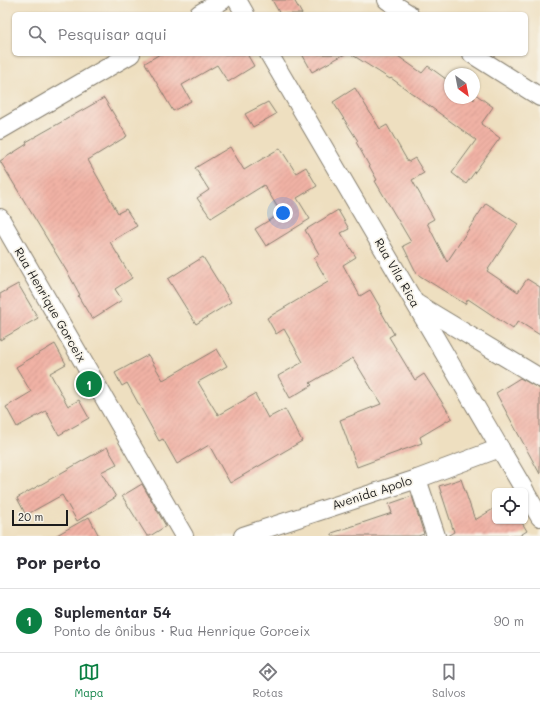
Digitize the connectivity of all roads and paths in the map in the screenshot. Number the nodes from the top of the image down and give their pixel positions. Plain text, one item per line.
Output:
1 (223, 0) edge
2 (237, 0) edge
3 (387, 0) edge
4 (202, 12) edge
5 (244, 12) edge
6 (406, 12) edge
7 (128, 56) edge
8 (270, 56) edge
9 (475, 56) edge
10 (540, 97) edge
11 (0, 130) edge
12 (0, 218) edge
13 (414, 303) junction
14 (540, 378) edge
15 (500, 448) junction
16 (417, 479) junction
17 (523, 488) edge
18 (528, 496) edge
19 (540, 517) edge
20 (184, 536) edge
21 (243, 536) edge
22 (436, 536) edge

1 - 4 street
2 - 5 street
3 - 6 street
7 - 11 street
8 - 13 street, Rua Vila Rica
9 - 10 street
12 - 20 street, Rua Henrique Gorceix
13 - 14 street
13 - 15 street, Rua Vila Rica
15 - 16 street, Avenida Apolo
15 - 17 street, Rua Vila Rica
16 - 21 street, Avenida Apolo
16 - 22 street
18 - 19 street, Rua Vila Rica

